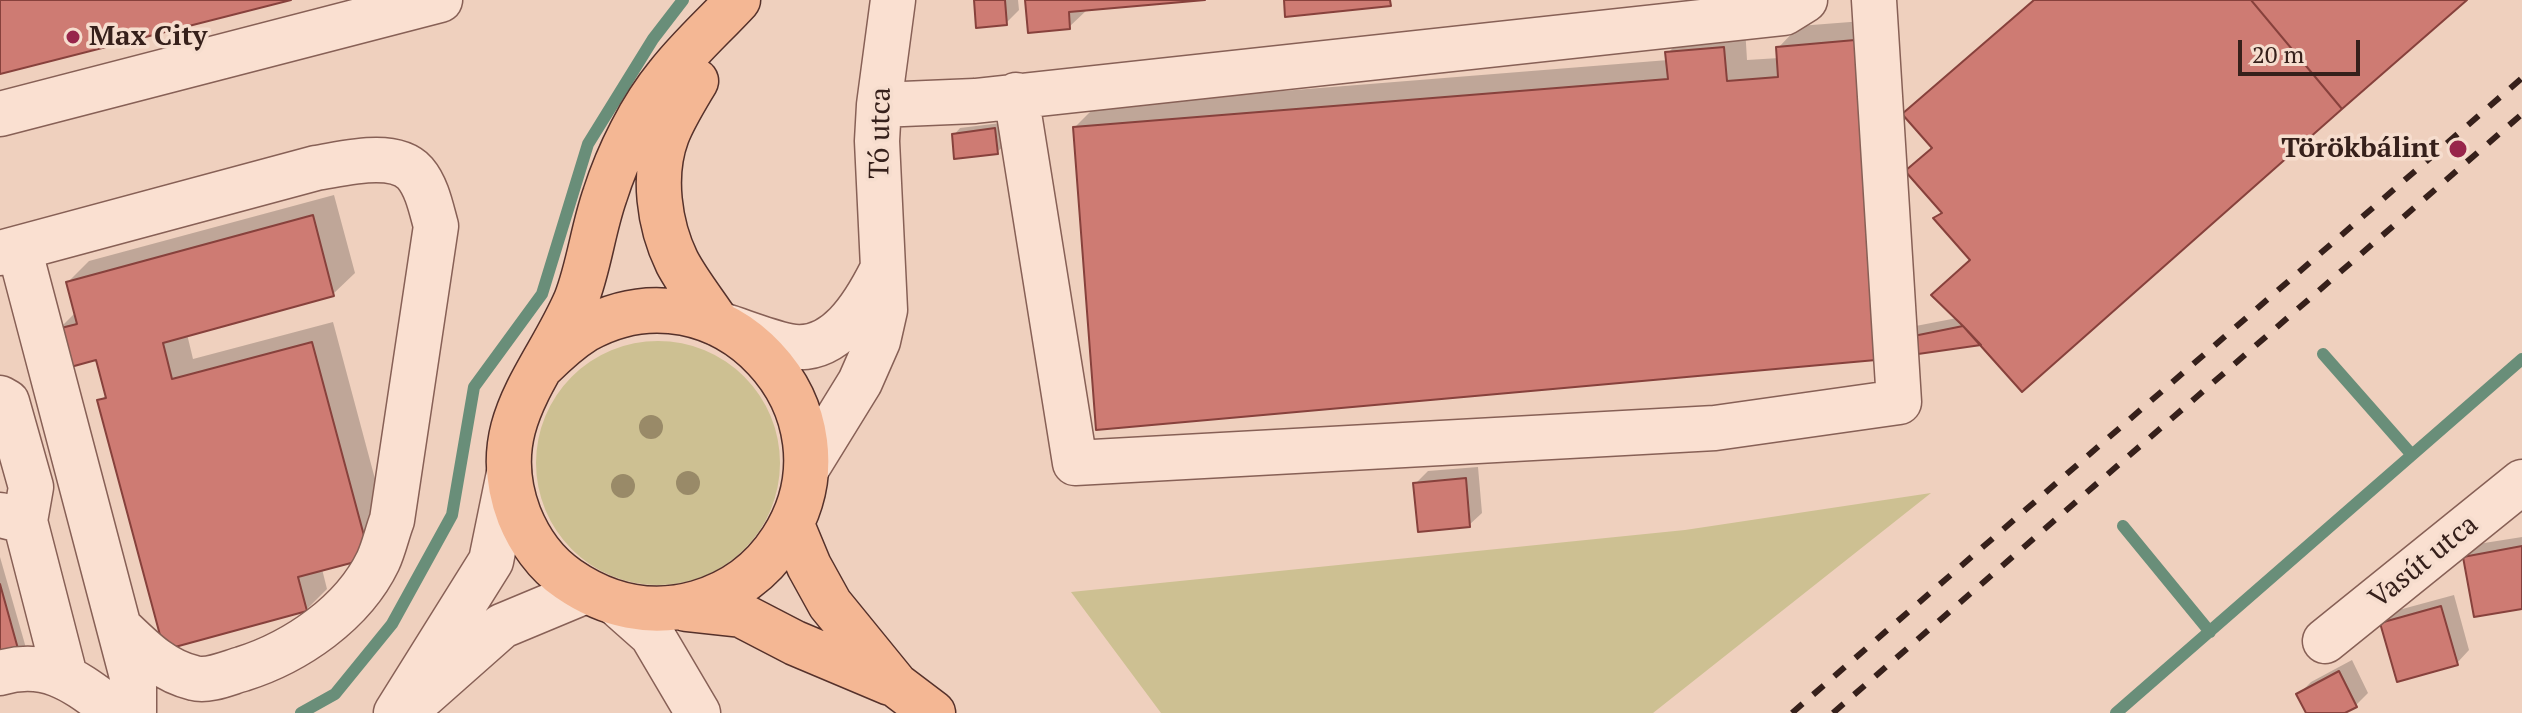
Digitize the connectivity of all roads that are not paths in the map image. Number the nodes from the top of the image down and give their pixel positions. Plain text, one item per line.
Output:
1 (440, 0) edge
2 (739, 0) edge
3 (893, 0) edge
4 (1805, 0) edge
5 (1874, 0) edge
6 (1016, 95) junction
7 (879, 105) junction
8 (0, 114) edge
9 (10, 250) edge
10 (883, 268) junction
11 (718, 324) junction
12 (543, 365) junction
13 (0, 398) edge
14 (807, 468) junction
15 (509, 473) junction
16 (2522, 482) edge
17 (12, 518) edge
18 (792, 525) junction
19 (601, 598) junction
20 (680, 608) junction
21 (119, 627) junction
22 (2325, 641) dead end
23 (0, 673) edge
24 (65, 676) junction
25 (896, 685) junction
26 (118, 713) edge
27 (134, 713) edge
28 (396, 713) edge
29 (405, 713) edge
30 (698, 713) edge
31 (933, 713) edge

1 - 8 street
2 - 11 main road
2 - 12 main road
3 - 7 street, Tó utca
4 - 6 street
5 - 6 street
6 - 7 street
7 - 10 street, Tó utca
9 - 21 street
9 - 21 street
10 - 11 street
10 - 14 street, Tó utca
11 - 12 main road
11 - 14 main road
12 - 15 main road
13 - 17 street
14 - 18 main road
15 - 19 main road
15 - 28 street
16 - 22 street, Vasút utca
17 - 24 street
18 - 20 main road
18 - 25 main road
19 - 20 main road
19 - 29 street
19 - 30 street
20 - 25 main road
21 - 27 street
23 - 24 street
24 - 26 street
25 - 31 main road

